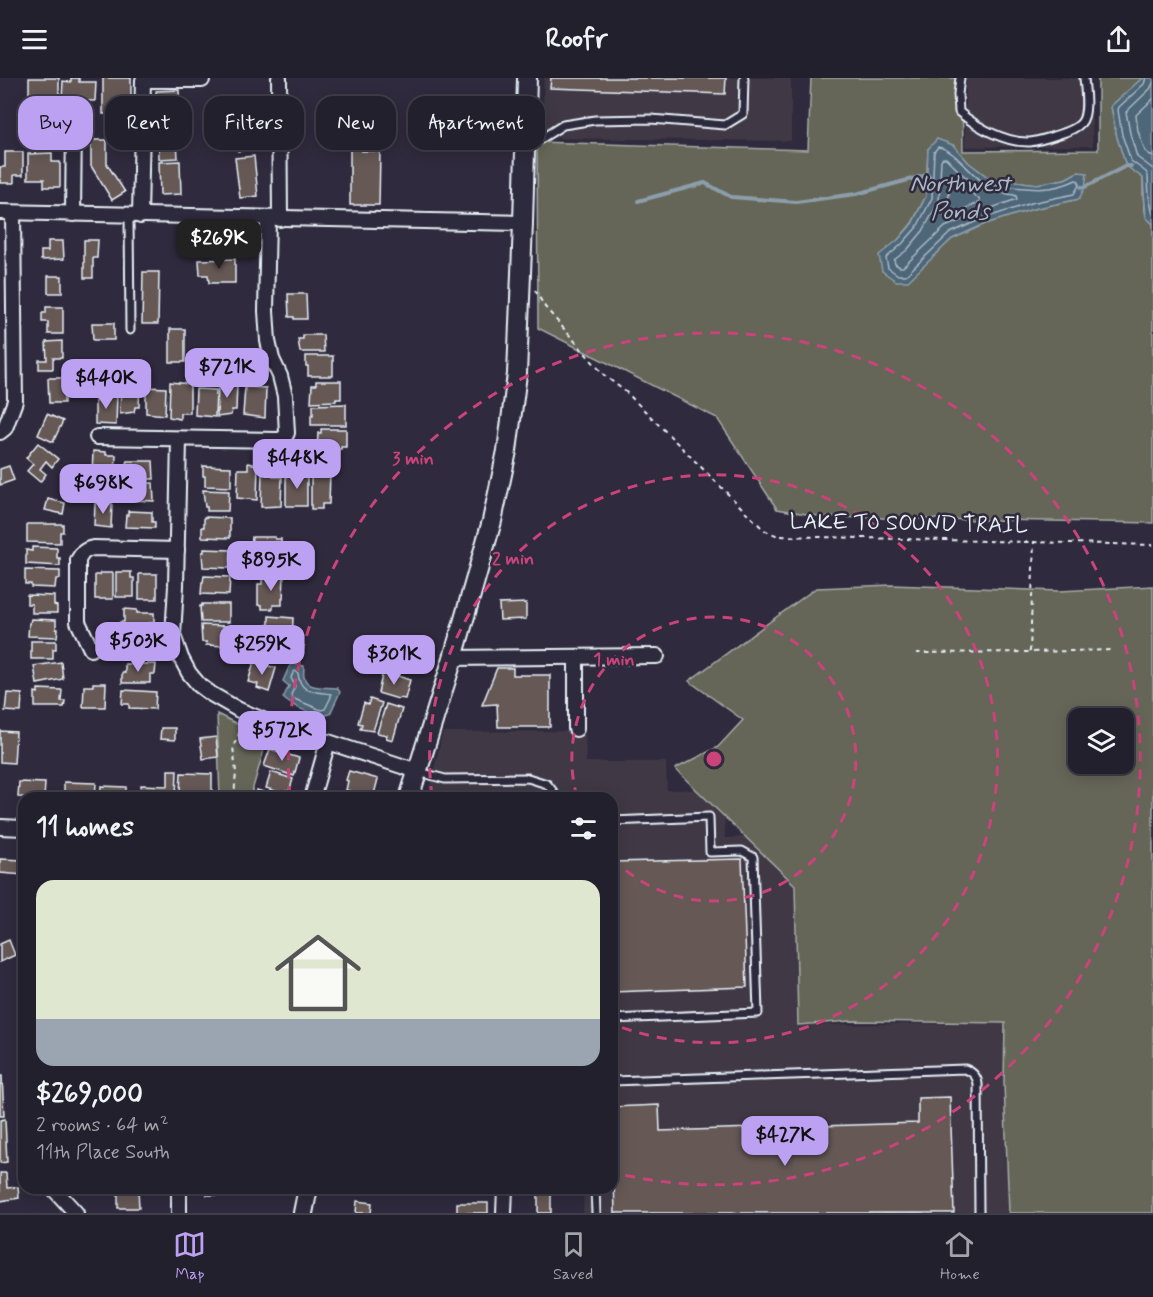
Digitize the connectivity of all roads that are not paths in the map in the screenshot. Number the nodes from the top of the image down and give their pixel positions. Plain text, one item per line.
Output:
1 (279, 78) edge
2 (527, 78) edge
3 (744, 78) edge
4 (960, 78) edge
5 (1084, 78) edge
6 (202, 80) dead end
7 (526, 96) edge
8 (545, 136) edge
9 (74, 150) edge
10 (525, 150) edge
11 (6, 213) edge
12 (73, 214) junction
13 (135, 216) junction
14 (274, 219) junction
15 (523, 223) junction
16 (130, 330) dead end
17 (3, 430) edge
18 (97, 437) dead end
19 (179, 439) junction
20 (177, 550) junction
21 (91, 648) dead end
22 (657, 656) dead end
23 (576, 657) junction
24 (453, 658) junction
25 (576, 729) dead end
26 (328, 742) junction
27 (417, 771) junction
28 (314, 792) edge
29 (412, 792) edge
30 (553, 792) edge
31 (618, 821) edge
32 (0, 827) edge
33 (18, 828) edge
34 (618, 1019) edge
35 (618, 1081) edge
36 (59, 1194) edge
37 (179, 1194) edge
38 (307, 1194) edge
39 (505, 1194) edge
40 (595, 1194) edge
41 (76, 1213) edge
42 (179, 1213) edge
43 (303, 1213) edge
44 (504, 1213) edge
45 (596, 1213) edge
46 (979, 1213) edge

1 - 14 street
2 - 7 main road
3 - 8 lane
4 - 5 lane
6 - 13 street
9 - 12 street
10 - 15 main road
11 - 12 street
11 - 17 street
12 - 13 street
13 - 14 street
13 - 16 lane
14 - 15 street
14 - 19 street
15 - 24 main road
18 - 19 street
19 - 20 street
20 - 21 street
20 - 26 street
22 - 23 street
23 - 24 street
23 - 25 street
24 - 27 main road
26 - 27 street
26 - 28 street
27 - 29 main road
27 - 30 lane
31 - 34 lane
32 - 33 street
35 - 46 lane
36 - 41 street
37 - 42 street
38 - 43 main road
39 - 44 street
40 - 45 lane

